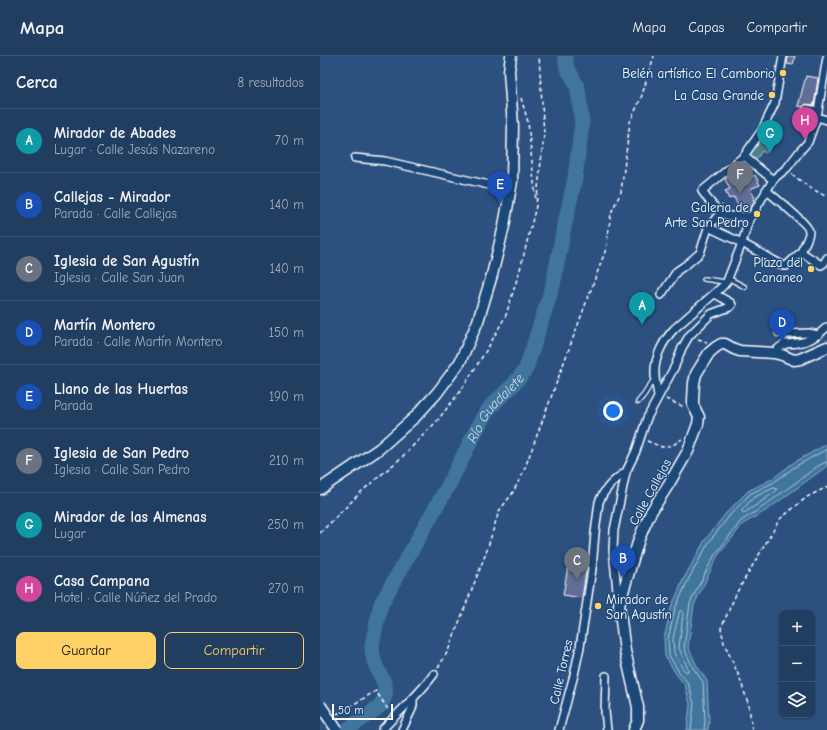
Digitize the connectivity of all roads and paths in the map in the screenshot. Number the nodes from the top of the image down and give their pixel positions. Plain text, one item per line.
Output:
1 (511, 56) edge
2 (654, 56) edge
3 (783, 56) edge
4 (827, 58) edge
5 (519, 94) dead end
6 (807, 109) dead end
7 (818, 114) junction
8 (827, 120) edge
9 (744, 156) junction
10 (355, 158) dead end
11 (786, 169) junction
12 (773, 180) junction
13 (766, 190) junction
14 (510, 193) junction
15 (827, 197) edge
16 (536, 206) dead end
17 (720, 212) junction
18 (751, 216) junction
19 (708, 228) junction
20 (742, 243) junction
21 (801, 252) junction
22 (827, 258) edge
23 (704, 279) dead end
24 (727, 280) junction
25 (745, 287) dead end
26 (715, 294) junction
27 (661, 296) dead end
28 (827, 327) edge
29 (779, 333) dead end
30 (818, 335) junction
31 (689, 336) junction
32 (719, 344) junction
33 (827, 347) edge
34 (774, 353) junction
35 (655, 378) junction
36 (658, 396) junction
37 (638, 402) dead end
38 (693, 405) junction
39 (640, 438) junction
40 (692, 441) junction
41 (626, 472) junction
42 (827, 487) edge
43 (320, 490) edge
44 (619, 605) junction
45 (434, 674) joint
46 (606, 676) dead end
47 (413, 700) junction
48 (320, 705) edge
49 (387, 709) dead end
50 (332, 716) dead end
51 (633, 729) edge
52 (337, 730) edge
53 (382, 730) edge
54 (402, 730) edge
55 (559, 730) edge
56 (607, 730) edge
57 (752, 730) edge

1 - 14 street
2 - 45 path
3 - 9 street
4 - 7 street
5 - 16 path
6 - 7 street
7 - 8 street
7 - 11 street
9 - 12 street
9 - 17 street
10 - 14 street
11 - 12 street
11 - 15 path
12 - 13 street
13 - 18 street
13 - 21 street
14 - 43 street
17 - 18 street
17 - 19 street
18 - 20 street
19 - 20 street
19 - 27 street
20 - 21 street
20 - 24 street
21 - 22 street
23 - 24 lane
24 - 25 lane
24 - 26 street
26 - 31 street
26 - 35 street
28 - 30 street
29 - 30 street
30 - 34 street
31 - 32 path
31 - 36 street
32 - 34 street
32 - 38 street, Calle Callejas
33 - 34 street
35 - 36 street
35 - 37 lane
36 - 38 path
36 - 39 street
38 - 40 street, Calle Callejas
39 - 40 path
39 - 41 street
40 - 44 street, Calle Callejas
41 - 44 street
41 - 55 street, Calle Torres
42 - 57 path
44 - 51 street, Calle Callejas
45 - 47 street
46 - 56 street
47 - 53 street
47 - 54 street
48 - 52 street, bridge
49 - 50 path

